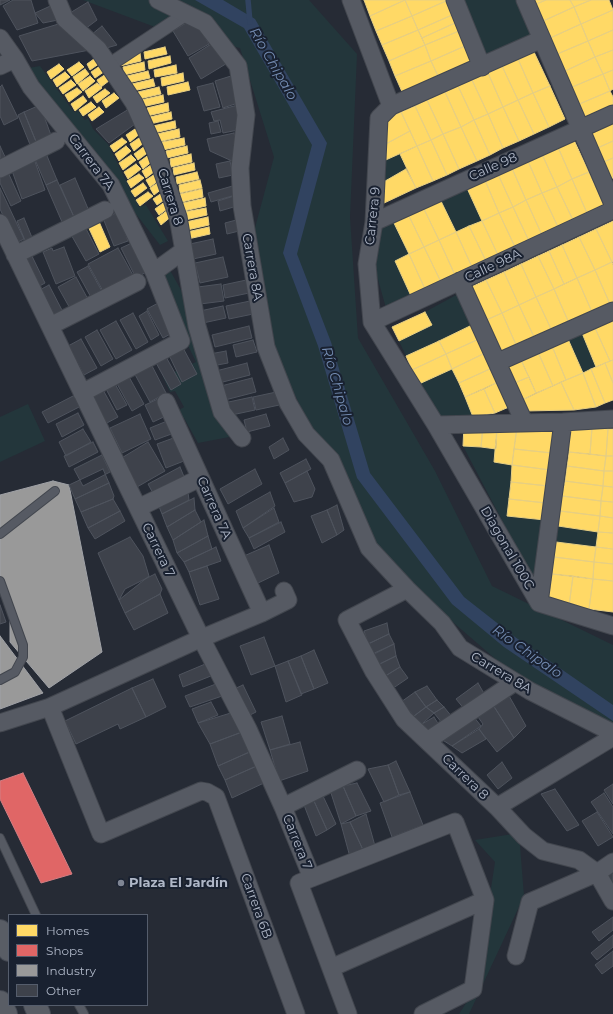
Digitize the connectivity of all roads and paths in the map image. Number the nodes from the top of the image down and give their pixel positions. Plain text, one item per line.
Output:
1 (57, 0) edge
2 (158, 0) edge
3 (351, 0) edge
4 (455, 0) edge
5 (525, 0) edge
6 (186, 14) junction
7 (0, 38) edge
8 (542, 40) junction
9 (7, 63) edge
10 (108, 64) junction
11 (482, 67) junction
12 (391, 106) junction
13 (613, 114) edge
14 (581, 128) junction
15 (56, 141) dead end
16 (0, 169) edge
17 (613, 204) edge
18 (105, 210) dead end
19 (613, 210) edge
20 (374, 222) junction
21 (0, 223) edge
22 (183, 250) junction
23 (15, 255) junction
24 (154, 272) junction
25 (460, 281) junction
26 (137, 282) dead end
27 (613, 311) edge
28 (372, 322) junction
29 (50, 326) junction
30 (498, 362) junction
31 (82, 394) junction
32 (166, 402) dead end
33 (610, 417) edge
34 (524, 422) junction
35 (563, 422) junction
36 (436, 425) junction
37 (242, 438) dead end
38 (200, 478) junction
39 (55, 491) dead end
40 (138, 508) junction
41 (0, 534) edge
42 (0, 581) edge
43 (407, 589) junction
44 (284, 591) dead end
45 (539, 603) junction
46 (262, 613) junction
47 (613, 626) edge
48 (201, 638) junction
49 (0, 680) edge
50 (515, 682) junction
51 (50, 707) junction
52 (0, 724) edge
53 (613, 733) edge
54 (613, 737) edge
55 (427, 741) junction
56 (357, 770) dead end
57 (283, 807) junction
58 (497, 807) junction
59 (0, 838) edge
60 (613, 862) edge
61 (597, 873) junction
62 (305, 881) junction
63 (485, 900) junction
64 (613, 901) edge
65 (36, 914) edge
66 (0, 931) edge
67 (8, 948) edge
68 (516, 956) dead end
69 (331, 968) junction
70 (0, 1002) edge
71 (6, 1014) edge
72 (296, 1014) edge
73 (348, 1014) edge
74 (423, 1014) edge

1 - 10 street, Carrera 8
2 - 6 street, Carrera 8A
3 - 12 street
4 - 11 street
5 - 8 street
6 - 10 street
6 - 43 street, Carrera 8A
7 - 9 street, Carrera 7A
8 - 11 street
8 - 14 street
9 - 24 street, Carrera 7A
10 - 22 street, Carrera 8
11 - 12 street
12 - 20 street, Carrera 9
13 - 14 street, Calle 98
14 - 17 street
14 - 20 street, Calle 98
15 - 16 street
18 - 23 street
19 - 25 street, Calle 98A
20 - 28 street, Carrera 9
21 - 23 street, Carrera 7
22 - 24 street
22 - 37 street, Carrera 8
23 - 29 street, Carrera 7
24 - 31 street, Carrera 7A
25 - 28 street, Calle 98A
25 - 30 street
26 - 29 street
27 - 30 street
28 - 36 street, Carrera 9
29 - 31 street, Carrera 7
30 - 34 street
31 - 40 street, Carrera 7
32 - 38 street, Carrera 7A
33 - 35 street
34 - 35 street
34 - 36 street
35 - 45 street
36 - 45 street, Diagonal 100C
38 - 40 street
38 - 46 street, Carrera 7A
39 - 41 lane
40 - 48 street, Carrera 7
42 - 49 lane
43 - 50 street, Carrera 8A
43 - 55 street, Carrera 8
44 - 46 street
45 - 47 street, Diagonal 100C
46 - 48 street
48 - 51 street
48 - 57 street, Carrera 7
50 - 53 street, Carrera 8A
50 - 55 street
51 - 52 street
51 - 72 street, Carrera 6B
54 - 58 street
55 - 58 street, Carrera 8
56 - 57 street
57 - 62 street, Carrera 7
58 - 61 street, Carrera 8
59 - 65 lane
60 - 61 street
61 - 64 street, Carrera 8
61 - 68 street
62 - 63 street
62 - 69 street, Carrera 7
63 - 69 street
63 - 74 street
66 - 67 main road
69 - 73 street, Carrera 7
70 - 71 main road

